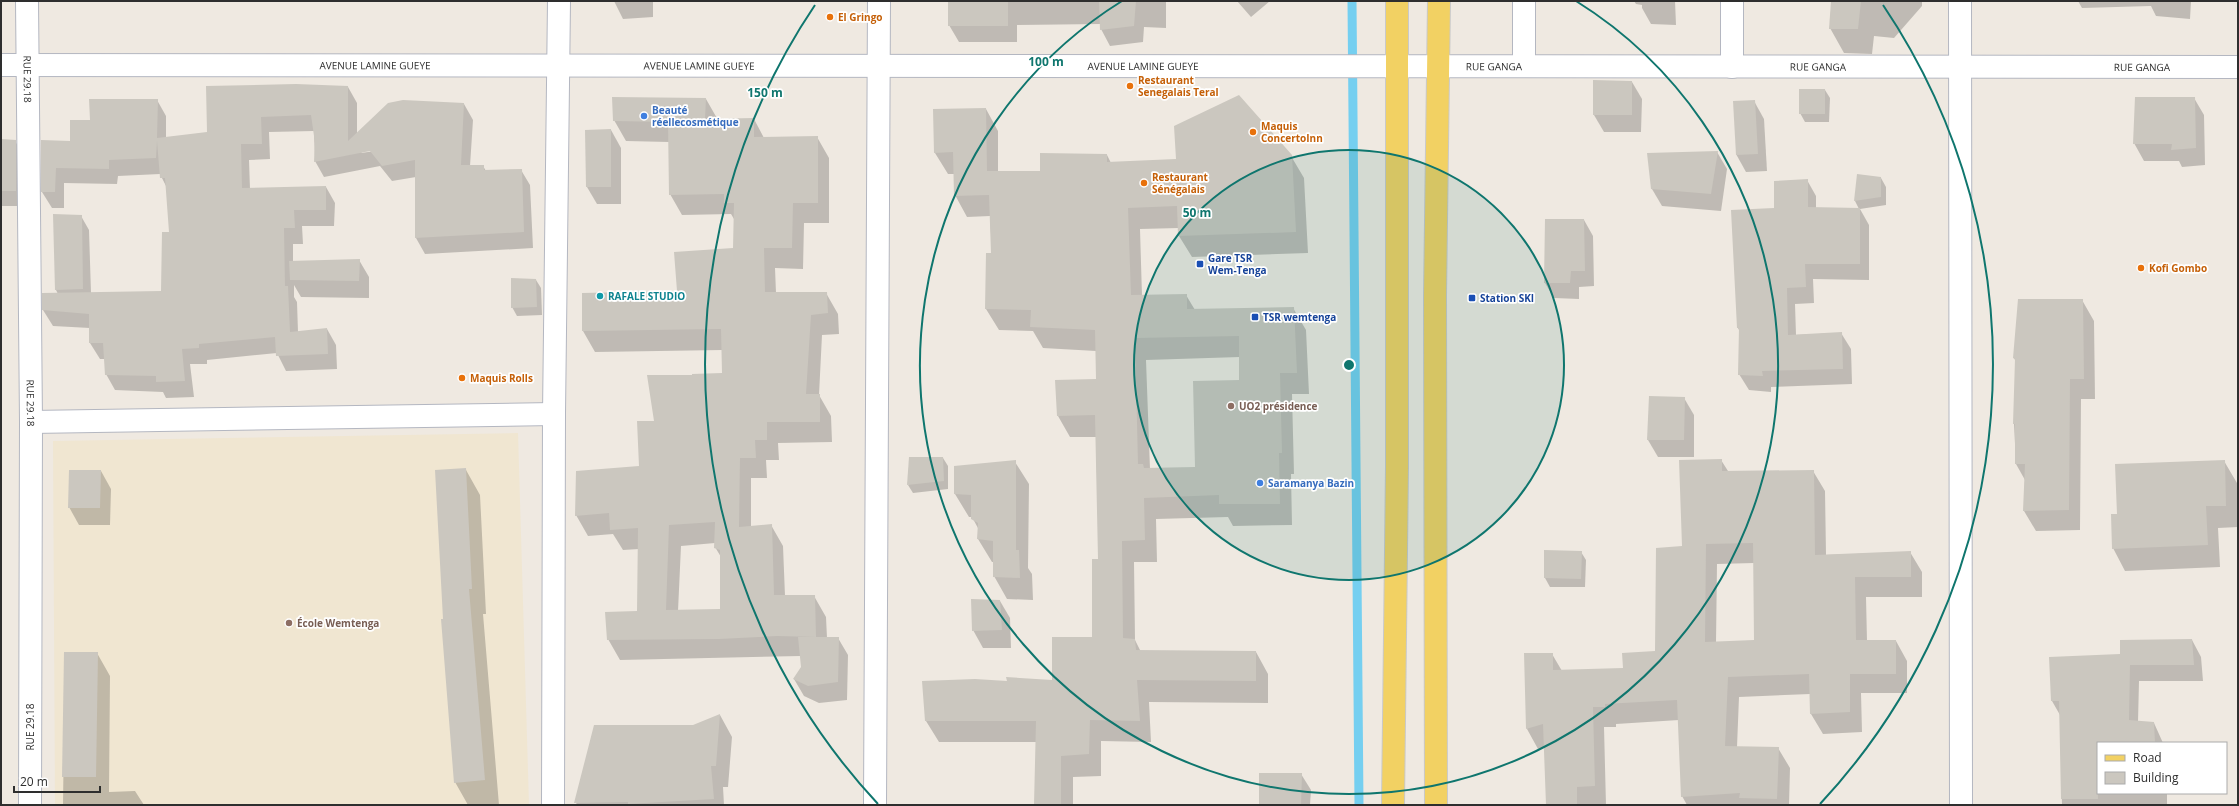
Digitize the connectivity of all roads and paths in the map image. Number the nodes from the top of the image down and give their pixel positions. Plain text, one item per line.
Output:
1 (27, 1) edge
2 (559, 1) edge
3 (879, 1) edge
4 (1398, 1) edge
5 (1439, 1) edge
6 (1524, 1) edge
7 (1732, 1) edge
8 (1960, 1) edge
9 (1, 65) edge
10 (27, 65) junction
11 (559, 65) junction
12 (879, 66) junction
13 (1398, 66) junction
14 (1439, 66) junction
15 (1524, 66) junction
16 (1732, 67) junction
17 (1960, 67) junction
18 (2238, 67) edge
19 (554, 414) junction
20 (31, 422) junction
21 (30, 805) edge
22 (553, 805) edge
23 (875, 805) edge
24 (1392, 805) edge
25 (1436, 805) edge
26 (1961, 805) edge

1 - 10 street, RUE 29.18
2 - 11 street
3 - 12 street
4 - 13 main road
5 - 14 main road
6 - 15 street
7 - 16 street
8 - 17 street
9 - 10 street, AVENUE LAMINE GUEYE
10 - 11 street, AVENUE LAMINE GUEYE
10 - 20 street, RUE 29.18
11 - 12 street, AVENUE LAMINE GUEYE
11 - 19 street
12 - 13 street, AVENUE LAMINE GUEYE
12 - 23 street
13 - 14 street, RUE GANGA
13 - 24 main road
14 - 15 street, RUE GANGA
14 - 25 main road
15 - 16 street, RUE GANGA
16 - 17 street, RUE GANGA
17 - 18 street, RUE GANGA
17 - 26 street
19 - 20 street
19 - 22 street
20 - 21 street, RUE 29.18

